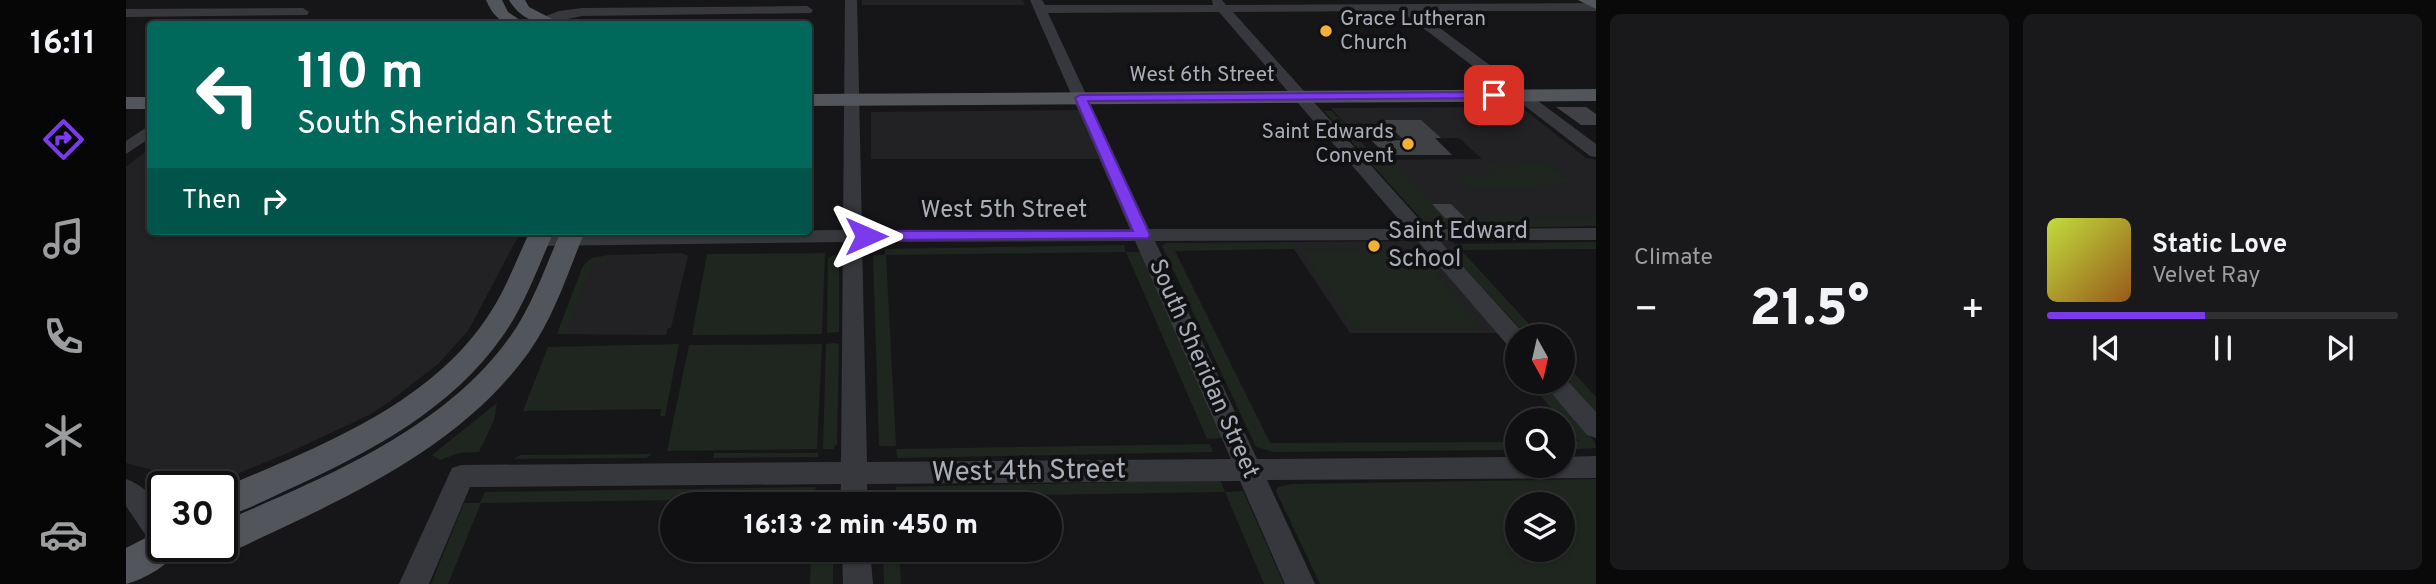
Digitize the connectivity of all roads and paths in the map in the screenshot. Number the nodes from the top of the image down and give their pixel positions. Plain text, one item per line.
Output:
1 (135, 0) edge
2 (494, 0) edge
3 (517, 0) edge
4 (850, 0) edge
5 (1586, 0) edge
6 (1038, 4) edge
7 (1219, 4) edge
8 (1399, 4) edge
9 (126, 5) edge
10 (666, 6) edge
11 (1596, 6) edge
12 (807, 10) dead end
13 (126, 13) edge
14 (291, 21) edge
15 (512, 21) edge
16 (540, 21) edge
17 (550, 21) edge
18 (1521, 95) junction
19 (1596, 95) edge
20 (1301, 97) junction
21 (1080, 98) junction
22 (812, 100) edge
23 (851, 100) junction
24 (126, 103) edge
25 (147, 103) edge
26 (147, 132) edge
27 (126, 149) edge
28 (1596, 152) edge
29 (1596, 234) edge
30 (1143, 235) junction
31 (1423, 235) junction
32 (540, 236) edge
33 (571, 236) edge
34 (852, 236) junction
35 (1505, 327) edge
36 (1565, 394) edge
37 (1596, 428) edge
38 (1596, 467) edge
39 (1249, 470) junction
40 (853, 473) junction
41 (126, 490) edge
42 (854, 492) edge
43 (238, 496) edge
44 (147, 512) edge
45 (238, 530) edge
46 (147, 555) edge
47 (857, 562) edge
48 (126, 568) edge
49 (414, 584) edge
50 (858, 584) edge
51 (1300, 584) edge

1 - 9 street
2 - 15 main road
3 - 16 main road
4 - 23 street
5 - 11 main road
6 - 7 street
6 - 21 street, South Sheridan Street
7 - 8 street
7 - 20 street
8 - 11 street
8 - 18 street
10 - 12 street
10 - 17 street
13 - 14 street
18 - 19 main road, West 6th Street
18 - 20 main road, West 6th Street
18 - 28 street
20 - 21 main road, West 6th Street
20 - 31 street
21 - 23 main road, West 6th Street
21 - 30 street, South Sheridan Street
22 - 23 main road, West 6th Street
23 - 34 street
24 - 25 main road
26 - 27 street
29 - 31 street, West 5th Street
30 - 31 street, West 5th Street
30 - 34 street, West 5th Street
30 - 39 street, South Sheridan Street
31 - 35 street
32 - 33 street, West 5th Street
32 - 43 main road
33 - 34 street, West 5th Street
33 - 45 main road
34 - 40 street
36 - 37 street
38 - 39 street, West 4th Street
39 - 40 street, West 4th Street
39 - 51 street, South Sheridan Street
40 - 42 street
40 - 49 street, West 4th Street
41 - 44 street
46 - 48 main road
47 - 50 street

